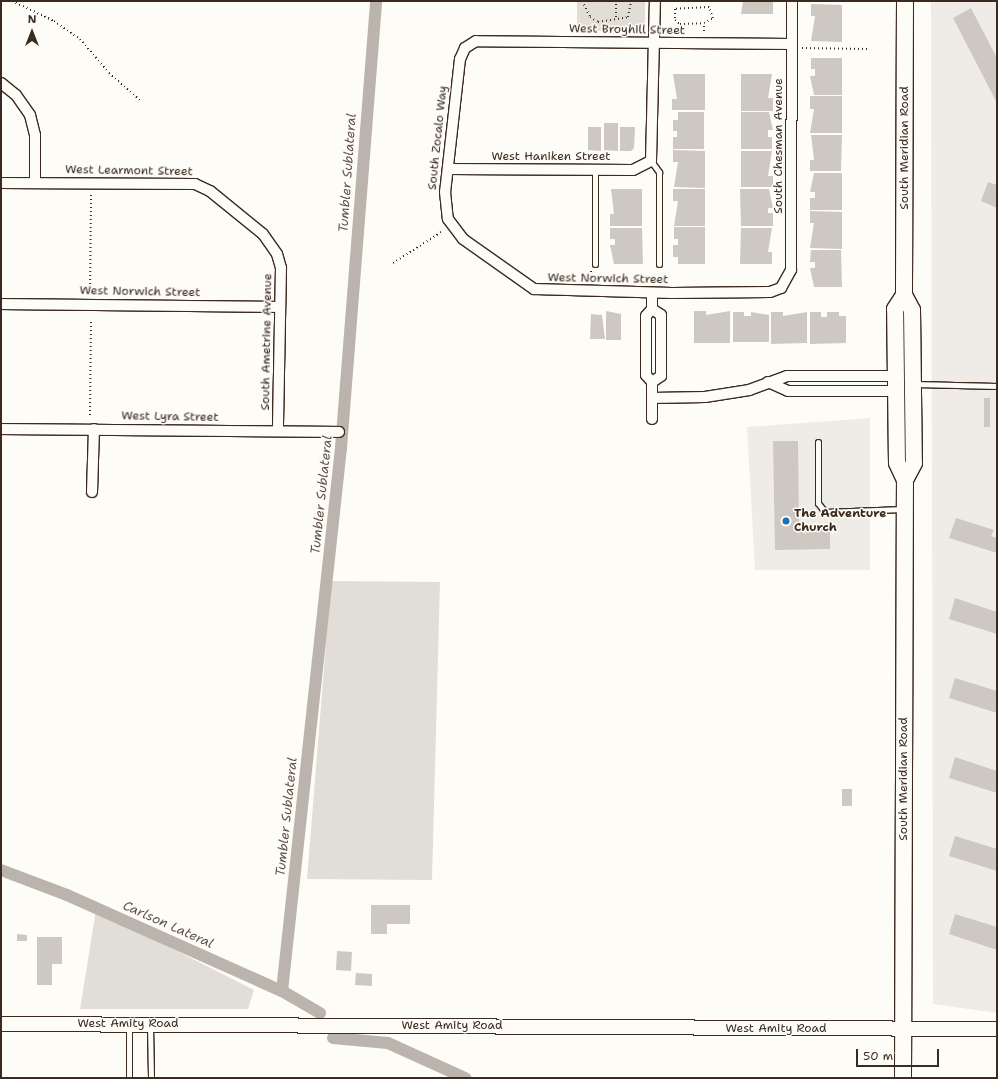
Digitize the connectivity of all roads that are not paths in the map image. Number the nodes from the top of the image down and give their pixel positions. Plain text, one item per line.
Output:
1 (655, 1) edge
2 (792, 1) edge
3 (905, 1) edge
4 (655, 43) junction
5 (794, 46) junction
6 (465, 48) joint
7 (1, 84) edge
8 (651, 161) junction
9 (448, 169) junction
10 (595, 170) junction
11 (1, 183) edge
12 (35, 183) junction
13 (454, 229) joint
14 (278, 254) joint
15 (595, 264) dead end
16 (659, 264) dead end
17 (781, 288) joint
18 (652, 293) junction
19 (902, 297) junction
20 (1, 304) edge
21 (280, 307) junction
22 (652, 309) junction
23 (652, 382) junction
24 (768, 382) junction
25 (895, 383) junction
26 (914, 384) junction
27 (997, 386) edge
28 (652, 398) junction
29 (652, 419) dead end
30 (1, 429) edge
31 (94, 429) junction
32 (278, 431) junction
33 (339, 432) dead end
34 (818, 442) dead end
35 (907, 476) junction
36 (92, 492) dead end
37 (904, 509) junction
38 (1, 1024) edge
39 (129, 1024) junction
40 (150, 1024) junction
41 (997, 1029) edge
42 (903, 1030) junction
43 (128, 1078) edge
44 (151, 1078) edge
45 (903, 1078) edge

1 - 4 street
2 - 5 street, South Chesman Avenue
3 - 19 main road, South Meridian Road
4 - 5 street, West Broyhill Street
4 - 6 street, West Broyhill Street
4 - 8 street
5 - 17 street, South Chesman Avenue
6 - 9 street, South Zocalo Way
7 - 12 street
8 - 10 street, West Haniken Street
8 - 16 lane
9 - 10 street, West Haniken Street
9 - 13 street, South Zocalo Way
10 - 15 lane
11 - 12 street, West Learmont Street
12 - 14 street, West Learmont Street
13 - 18 street, West Norwich Street
14 - 21 street, South Ametrine Avenue
17 - 18 street, West Norwich Street
18 - 22 street
19 - 25 main road, South Meridian Road
19 - 26 main road, South Meridian Road
20 - 21 street, West Norwich Street
21 - 32 street, South Ametrine Avenue
22 - 23 street
22 - 23 street
23 - 28 street
24 - 25 street
24 - 25 street
24 - 28 street
25 - 35 main road, South Meridian Road
26 - 27 lane
26 - 35 main road, South Meridian Road
28 - 29 street
30 - 31 street, West Lyra Street
31 - 32 street, West Lyra Street
31 - 36 street
32 - 33 street, West Lyra Street
34 - 37 lane
35 - 37 main road, South Meridian Road
37 - 42 main road, South Meridian Road
38 - 39 main road, West Amity Road
39 - 40 main road, West Amity Road
39 - 43 lane
40 - 42 main road, West Amity Road
40 - 44 lane
41 - 42 main road, West Amity Road
42 - 45 main road, South Meridian Road

